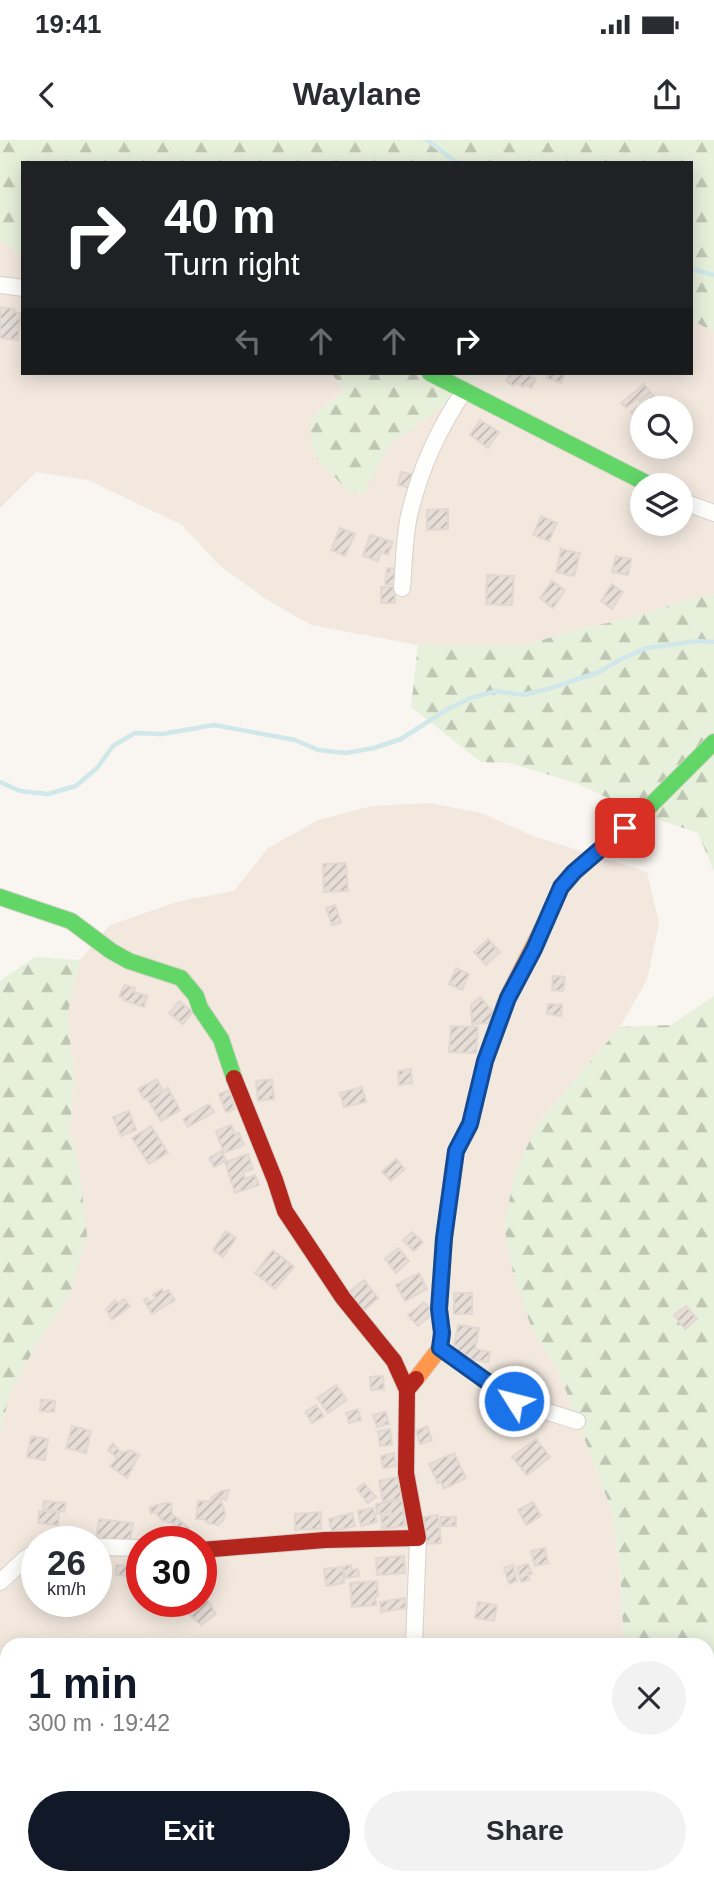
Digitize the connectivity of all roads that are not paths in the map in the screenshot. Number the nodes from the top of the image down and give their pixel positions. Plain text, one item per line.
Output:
1 (0, 285) edge
2 (21, 288) edge
3 (435, 375) edge
4 (464, 391) junction
5 (630, 475) edge
6 (693, 505) edge
7 (714, 513) edge
8 (402, 588) dead end
9 (714, 742) edge
10 (0, 897) edge
11 (440, 1348) junction
12 (407, 1390) junction
13 (577, 1421) dead end
14 (418, 1538) junction
15 (217, 1549) edge
16 (21, 1563) edge
17 (0, 1582) edge
18 (414, 1638) edge

1 - 2 street
3 - 4 street
4 - 5 street
4 - 8 street
6 - 7 street
9 - 11 street
10 - 12 street
11 - 12 street
11 - 13 street
12 - 14 street
14 - 15 street
14 - 18 street
16 - 17 street

